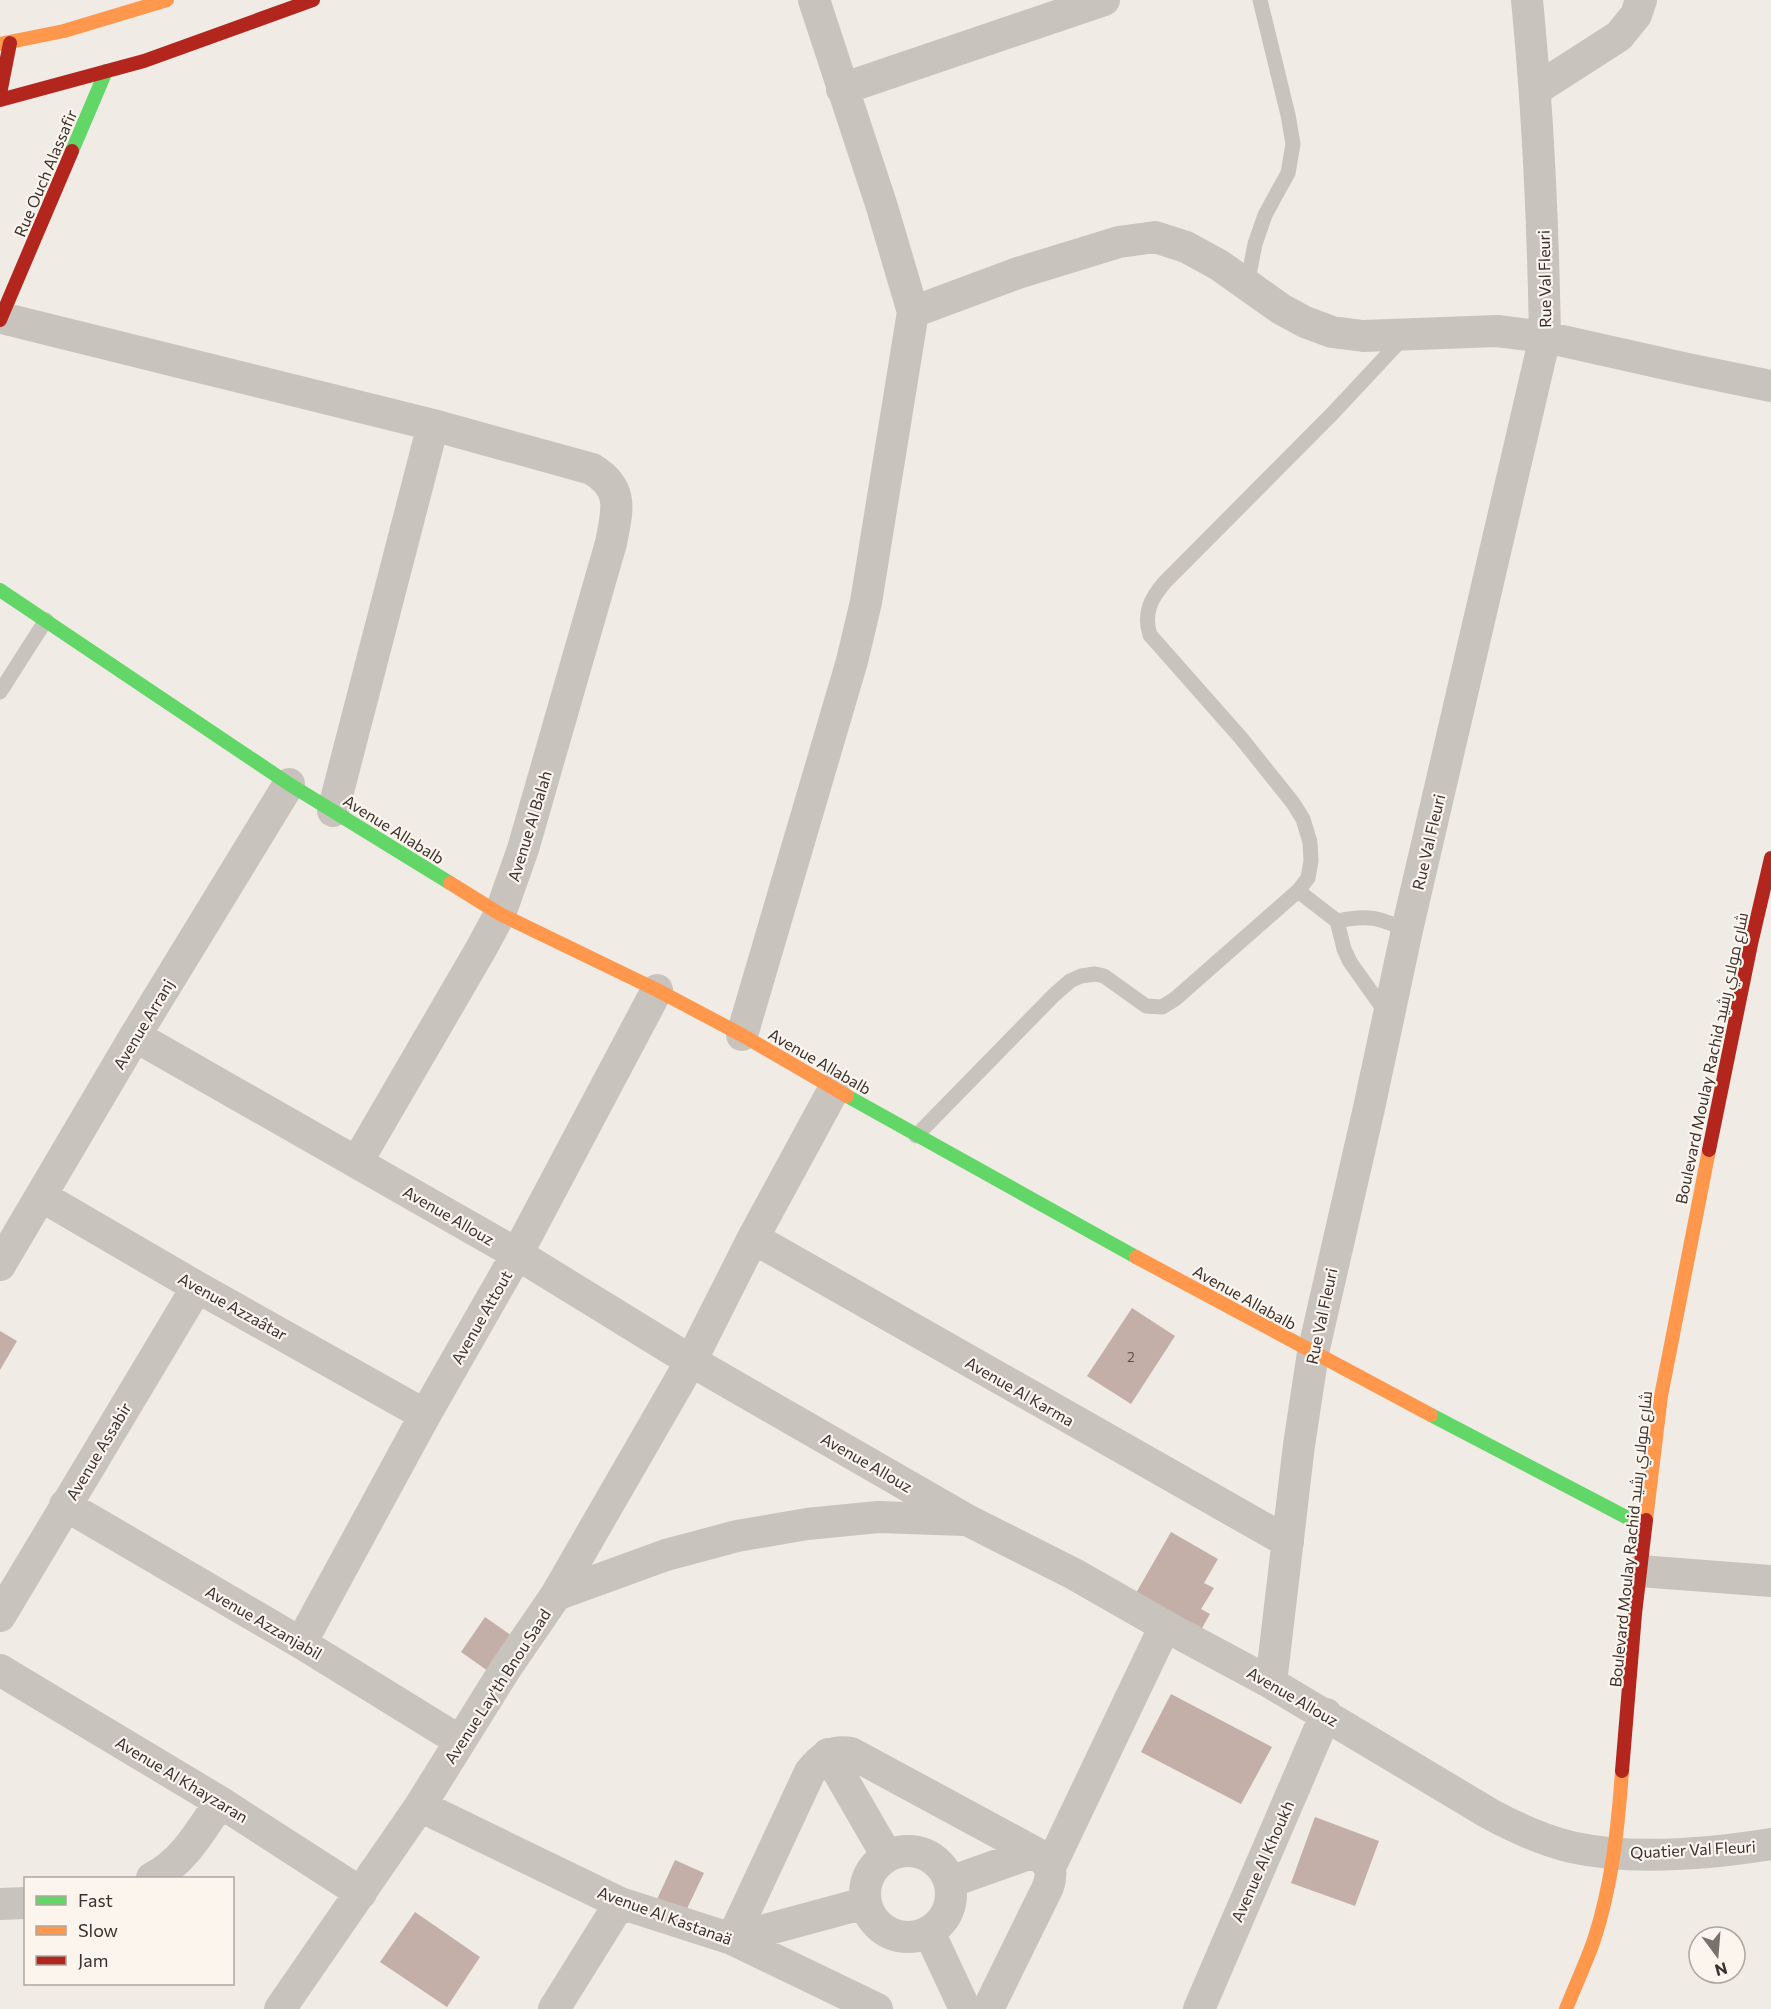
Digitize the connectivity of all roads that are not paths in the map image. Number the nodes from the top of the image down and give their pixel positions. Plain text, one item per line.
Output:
1 (167, 0) edge
2 (313, 0) edge
3 (814, 0) edge
4 (1104, 0) edge
5 (1260, 0) edge
6 (1527, 0) edge
7 (1641, 0) edge
8 (5, 43) edge
9 (106, 71) junction
10 (842, 89) junction
11 (1535, 90) junction
12 (0, 94) edge
13 (0, 100) edge
14 (1247, 285) junction
15 (913, 312) junction
16 (1, 319) edge
17 (1406, 335) junction
18 (1545, 337) junction
19 (1771, 386) edge
20 (433, 425) junction
21 (0, 590) edge
22 (46, 620) junction
23 (0, 692) edge
24 (289, 784) junction
25 (333, 812) junction
26 (1771, 858) edge
27 (1298, 891) junction
28 (500, 914) junction
29 (1337, 921) junction
30 (1407, 930) junction
31 (657, 990) junction
32 (1389, 1017) junction
33 (742, 1035) junction
34 (135, 1036) junction
35 (834, 1089) junction
36 (916, 1136) junction
37 (357, 1162) junction
38 (41, 1196) junction
39 (753, 1238) junction
40 (517, 1254) junction
41 (0, 1265) edge
42 (197, 1287) junction
43 (1313, 1353) junction
44 (690, 1361) junction
45 (425, 1415) junction
46 (65, 1505) junction
47 (969, 1521) junction
48 (1644, 1527) junction
49 (1288, 1542) junction
50 (1640, 1571) junction
51 (1771, 1581) edge
52 (556, 1596) junction
53 (0, 1616) edge
54 (1165, 1626) junction
55 (302, 1643) junction
56 (0, 1670) edge
57 (1271, 1683) junction
58 (1326, 1714) junction
59 (460, 1741) junction
60 (828, 1754) junction
61 (220, 1802) junction
62 (420, 1806) junction
63 (1771, 1844) edge
64 (1614, 1853) junction
65 (887, 1856) junction
66 (1042, 1860) junction
67 (154, 1877) edge
68 (950, 1882) junction
69 (361, 1893) junction
70 (24, 1903) edge
71 (620, 1903) junction
72 (0, 1904) edge
73 (865, 1904) junction
74 (929, 1932) junction
75 (732, 1939) junction
76 (280, 2009) edge
77 (554, 2009) edge
78 (877, 2009) edge
79 (965, 2009) edge
80 (988, 2009) edge
81 (1199, 2009) edge
82 (1566, 2009) edge

1 - 8 street
2 - 9 street
3 - 10 street
4 - 10 street
5 - 14 lane
6 - 11 street, Rue Val Fleuri
7 - 11 street
8 - 12 street
9 - 13 street
9 - 16 street, Rue Ouch Alassafir
10 - 15 street
11 - 18 street, Rue Val Fleuri
14 - 15 street
14 - 17 street
15 - 33 street
16 - 20 street
17 - 18 street
17 - 27 lane
18 - 19 street
18 - 30 street, Rue Val Fleuri
20 - 25 street
20 - 28 street, Avenue Al Balah
21 - 22 street, Avenue Allabalb
22 - 23 lane
22 - 24 street, Avenue Allabalb
24 - 25 street, Avenue Allabalb
24 - 34 street, Avenue Arranj
25 - 28 street, Avenue Allabalb
26 - 48 street, Boulevard Moulay Rachid شارع مولاي رشيد
27 - 29 lane
27 - 36 lane
28 - 31 street, Avenue Allabalb
28 - 37 street, Avenue Al Balah
29 - 30 lane
29 - 32 lane
30 - 32 street, Rue Val Fleuri
31 - 33 street, Avenue Allabalb
31 - 40 street, Avenue Attout
32 - 43 street, Rue Val Fleuri
33 - 35 street, Avenue Allabalb
34 - 37 street, Avenue Allouz
34 - 38 street, Avenue Arranj
35 - 36 street, Avenue Allabalb
35 - 39 street
36 - 43 street, Avenue Allabalb
37 - 40 street, Avenue Allouz
38 - 41 street, Avenue Arranj
38 - 42 street, Avenue Azzaâtar
39 - 44 street
39 - 49 street, Avenue Al Karma
40 - 44 street, Avenue Allouz
40 - 45 street, Avenue Attout
42 - 45 street, Avenue Azzaâtar
42 - 46 street, Avenue Assabir
43 - 48 street, Avenue Allabalb
43 - 49 street, Rue Val Fleuri
44 - 47 street, Avenue Allouz
44 - 52 street
45 - 55 street, Avenue Attout
46 - 53 street, Avenue Assabir
46 - 55 street, Avenue Azzanjabil
47 - 52 street, Avenue Lay'th Bnou Saad
47 - 54 street, Avenue Allouz
48 - 50 street, Boulevard Moulay Rachid شارع مولاي رشيد
49 - 57 street, Rue Val Fleuri
50 - 51 street
50 - 64 street, Boulevard Moulay Rachid شارع مولاي رشيد
52 - 59 street, Avenue Lay'th Bnou Saad
54 - 57 street, Avenue Allouz
54 - 66 street
55 - 59 street, Avenue Azzanjabil
56 - 61 street, Avenue Al Khayzaran
57 - 58 street, Avenue Allouz
58 - 64 street, Avenue Allouz
58 - 81 street, Avenue Al Khoukh
59 - 62 street, Avenue Lay'th Bnou Saad
60 - 65 street
60 - 66 street
60 - 75 street
61 - 67 street
61 - 69 street, Avenue Al Khayzaran
62 - 69 street, Avenue Lay'th Bnou Saad
62 - 71 street, Avenue Al Kastanaä
63 - 64 street, Quatier Val Fleuri
64 - 82 street, Boulevard Moulay Rachid شارع مولاي رشيد
65 - 68 street
65 - 73 street
66 - 68 street
66 - 80 street
68 - 74 street
69 - 76 street, Avenue Lay'th Bnou Saad
70 - 72 street
71 - 75 street, Avenue Al Kastanaä
71 - 77 street
73 - 74 street
73 - 75 street
74 - 79 street
75 - 78 street, Avenue Al Kastanaä

